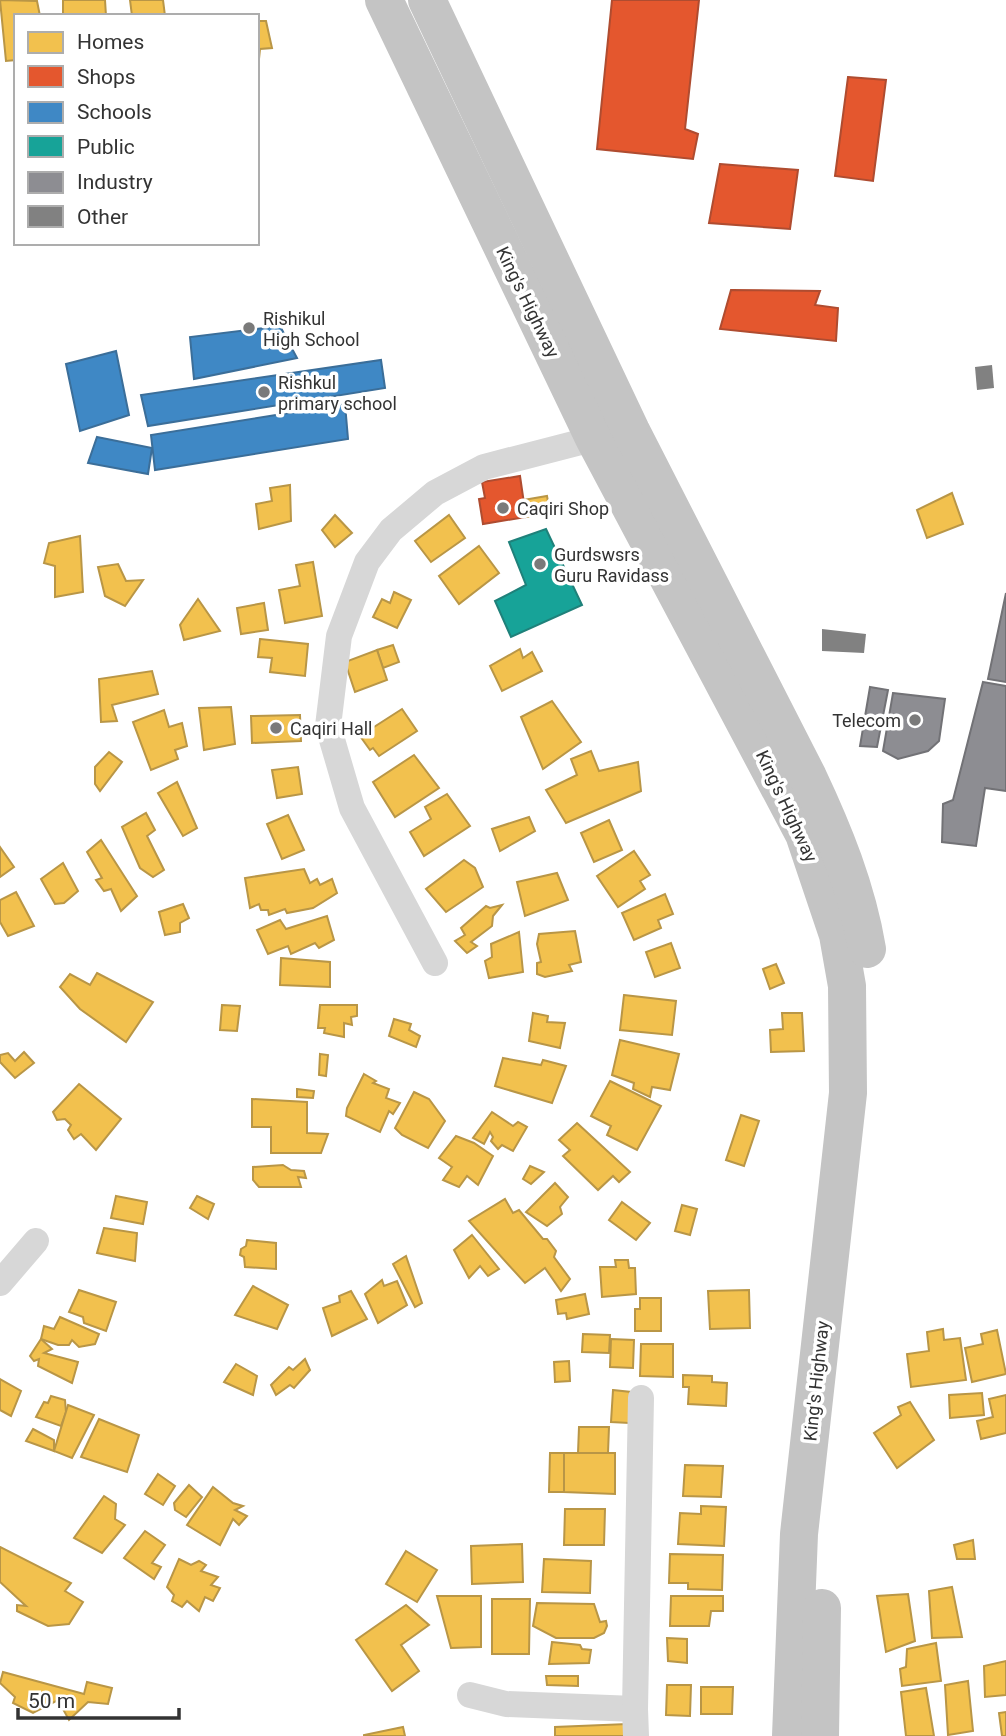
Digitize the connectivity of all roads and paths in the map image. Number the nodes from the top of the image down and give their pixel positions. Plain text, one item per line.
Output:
1 (384, 0) edge
2 (427, 0) edge
3 (631, 430) junction
4 (594, 438) junction
5 (435, 963) dead end
6 (36, 1241) dead end
7 (0, 1283) edge
8 (641, 1398) dead end
9 (470, 1695) dead end
10 (635, 1709) junction
11 (636, 1736) edge
12 (792, 1736) edge
13 (820, 1736) edge

1 - 4 highway, King's Highway
2 - 3 highway, King's Highway
3 - 4 street
3 - 13 highway, King's Highway
4 - 5 street
4 - 12 highway, King's Highway
6 - 7 street
8 - 10 street
9 - 10 street
10 - 11 street

